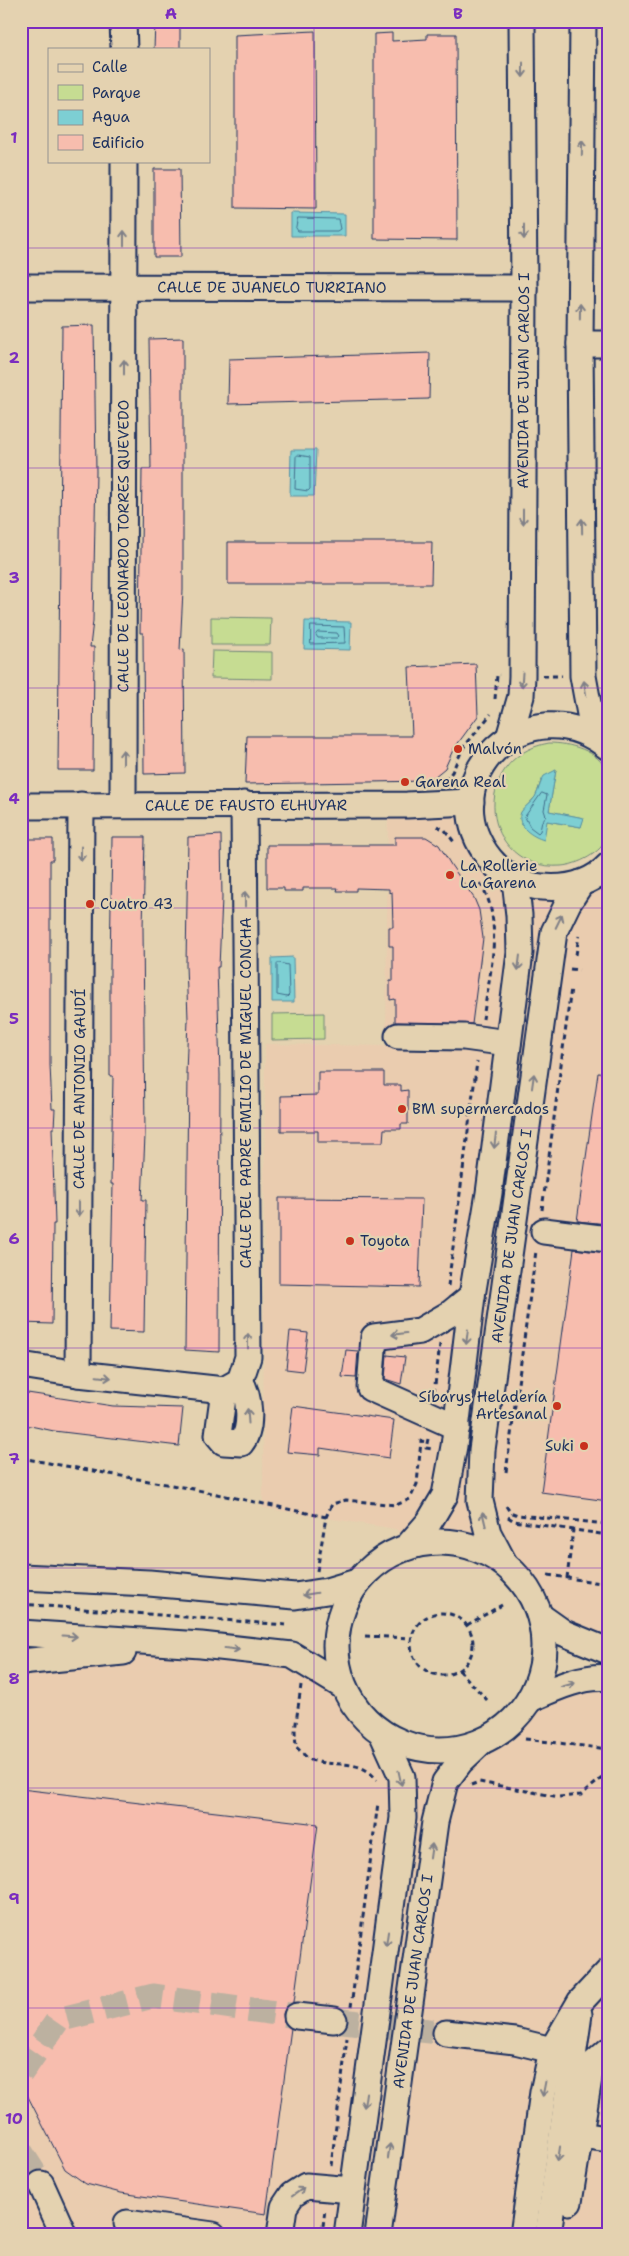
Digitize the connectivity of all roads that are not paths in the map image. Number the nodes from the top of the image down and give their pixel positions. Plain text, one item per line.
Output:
1 (124, 21) edge
2 (522, 21) edge
3 (583, 21) edge
4 (124, 48) edge
5 (124, 162) edge
6 (124, 286) junction
7 (21, 287) edge
8 (524, 288) junction
9 (580, 344) junction
10 (608, 344) edge
11 (509, 738) junction
12 (601, 742) edge
13 (471, 802) junction
14 (244, 804) junction
15 (81, 805) junction
16 (123, 805) junction
17 (21, 806) edge
18 (608, 866) edge
19 (515, 880) junction
20 (581, 883) junction
21 (398, 1036) dead end
22 (508, 1042) junction
23 (540, 1233) road end
24 (608, 1239) edge
25 (472, 1296) junction
26 (21, 1365) edge
27 (78, 1374) junction
28 (457, 1427) junction
29 (408, 1546) junction
30 (21, 1560) edge
31 (504, 1563) junction
32 (21, 1577) edge
33 (357, 1582) junction
34 (149, 1583) junction
35 (540, 1616) junction
36 (21, 1633) edge
37 (201, 1645) junction
38 (608, 1651) edge
39 (21, 1662) edge
40 (608, 1678) edge
41 (343, 1686) junction
42 (530, 1699) junction
43 (382, 1733) junction
44 (481, 1742) junction
45 (608, 1972) edge
46 (580, 2002) junction
47 (297, 2016) tunnel mouth
48 (344, 2023) tunnel mouth
49 (446, 2033) tunnel mouth
50 (552, 2050) junction
51 (599, 2059) edge
52 (580, 2135) junction
53 (608, 2139) edge
54 (41, 2184) tunnel mouth
55 (340, 2189) junction
56 (127, 2223) dead end
57 (64, 2235) edge
58 (213, 2235) edge
59 (280, 2235) edge
60 (347, 2235) edge
61 (378, 2235) edge
62 (523, 2235) edge
63 (550, 2235) edge
64 (564, 2235) edge

1 - 4 street
2 -> 8 street, AVENIDA DE JUAN CARLOS I
9 -> 3 street
6 -> 5 street, CALLE DE LEONARDO TORRES QUEVEDO
6 - 7 street, CALLE DE JUANELO TURRIANO
6 - 8 street, CALLE DE JUANELO TURRIANO
16 -> 6 street, CALLE DE LEONARDO TORRES QUEVEDO
8 -> 11 street, AVENIDA DE JUAN CARLOS I
9 - 10 street
12 -> 9 street
11 - 12 street
11 - 13 street
13 - 14 street, CALLE DE FAUSTO ELHUYAR
13 - 19 street
14 - 16 street, CALLE DE FAUSTO ELHUYAR
27 -> 14 street, CALLE DEL PADRE EMILIO DE MIGUEL CONCHA
15 - 16 street, CALLE DE FAUSTO ELHUYAR
15 - 17 street, CALLE DE FAUSTO ELHUYAR
15 -> 27 street, CALLE DE ANTONIO GAUDÍ
18 - 20 street
19 - 20 street
19 -> 22 street, AVENIDA DE JUAN CARLOS I
31 -> 20 street, AVENIDA DE JUAN CARLOS I
21 - 22 street
22 -> 25 street, AVENIDA DE JUAN CARLOS I
23 - 24 street
25 -> 28 street, AVENIDA DE JUAN CARLOS I
25 -> 28 street
26 - 27 street, CALLE DEL PADRE EMILIO DE MIGUEL CONCHA
28 - 29 street, AVENIDA DE JUAN CARLOS I
29 - 31 street
29 - 33 street
30 - 34 street
31 - 35 street
32 - 34 street
33 -> 34 street
33 - 41 street
35 - 38 street
35 - 42 street
36 -> 37 street
37 - 39 street
37 -> 41 street
42 -> 40 street
41 - 43 street
42 - 44 street
43 - 44 street
43 -> 55 street, AVENIDA DE JUAN CARLOS I
61 -> 44 street, AVENIDA DE JUAN CARLOS I
45 - 46 street
46 - 50 street
46 -> 63 street
47 - 48 street
49 - 50 street
50 -> 62 street
51 - 52 street
52 - 53 street
52 - 64 street
54 - 57 street
59 -> 55 street
55 - 60 street, AVENIDA DE JUAN CARLOS I
56 - 58 street

